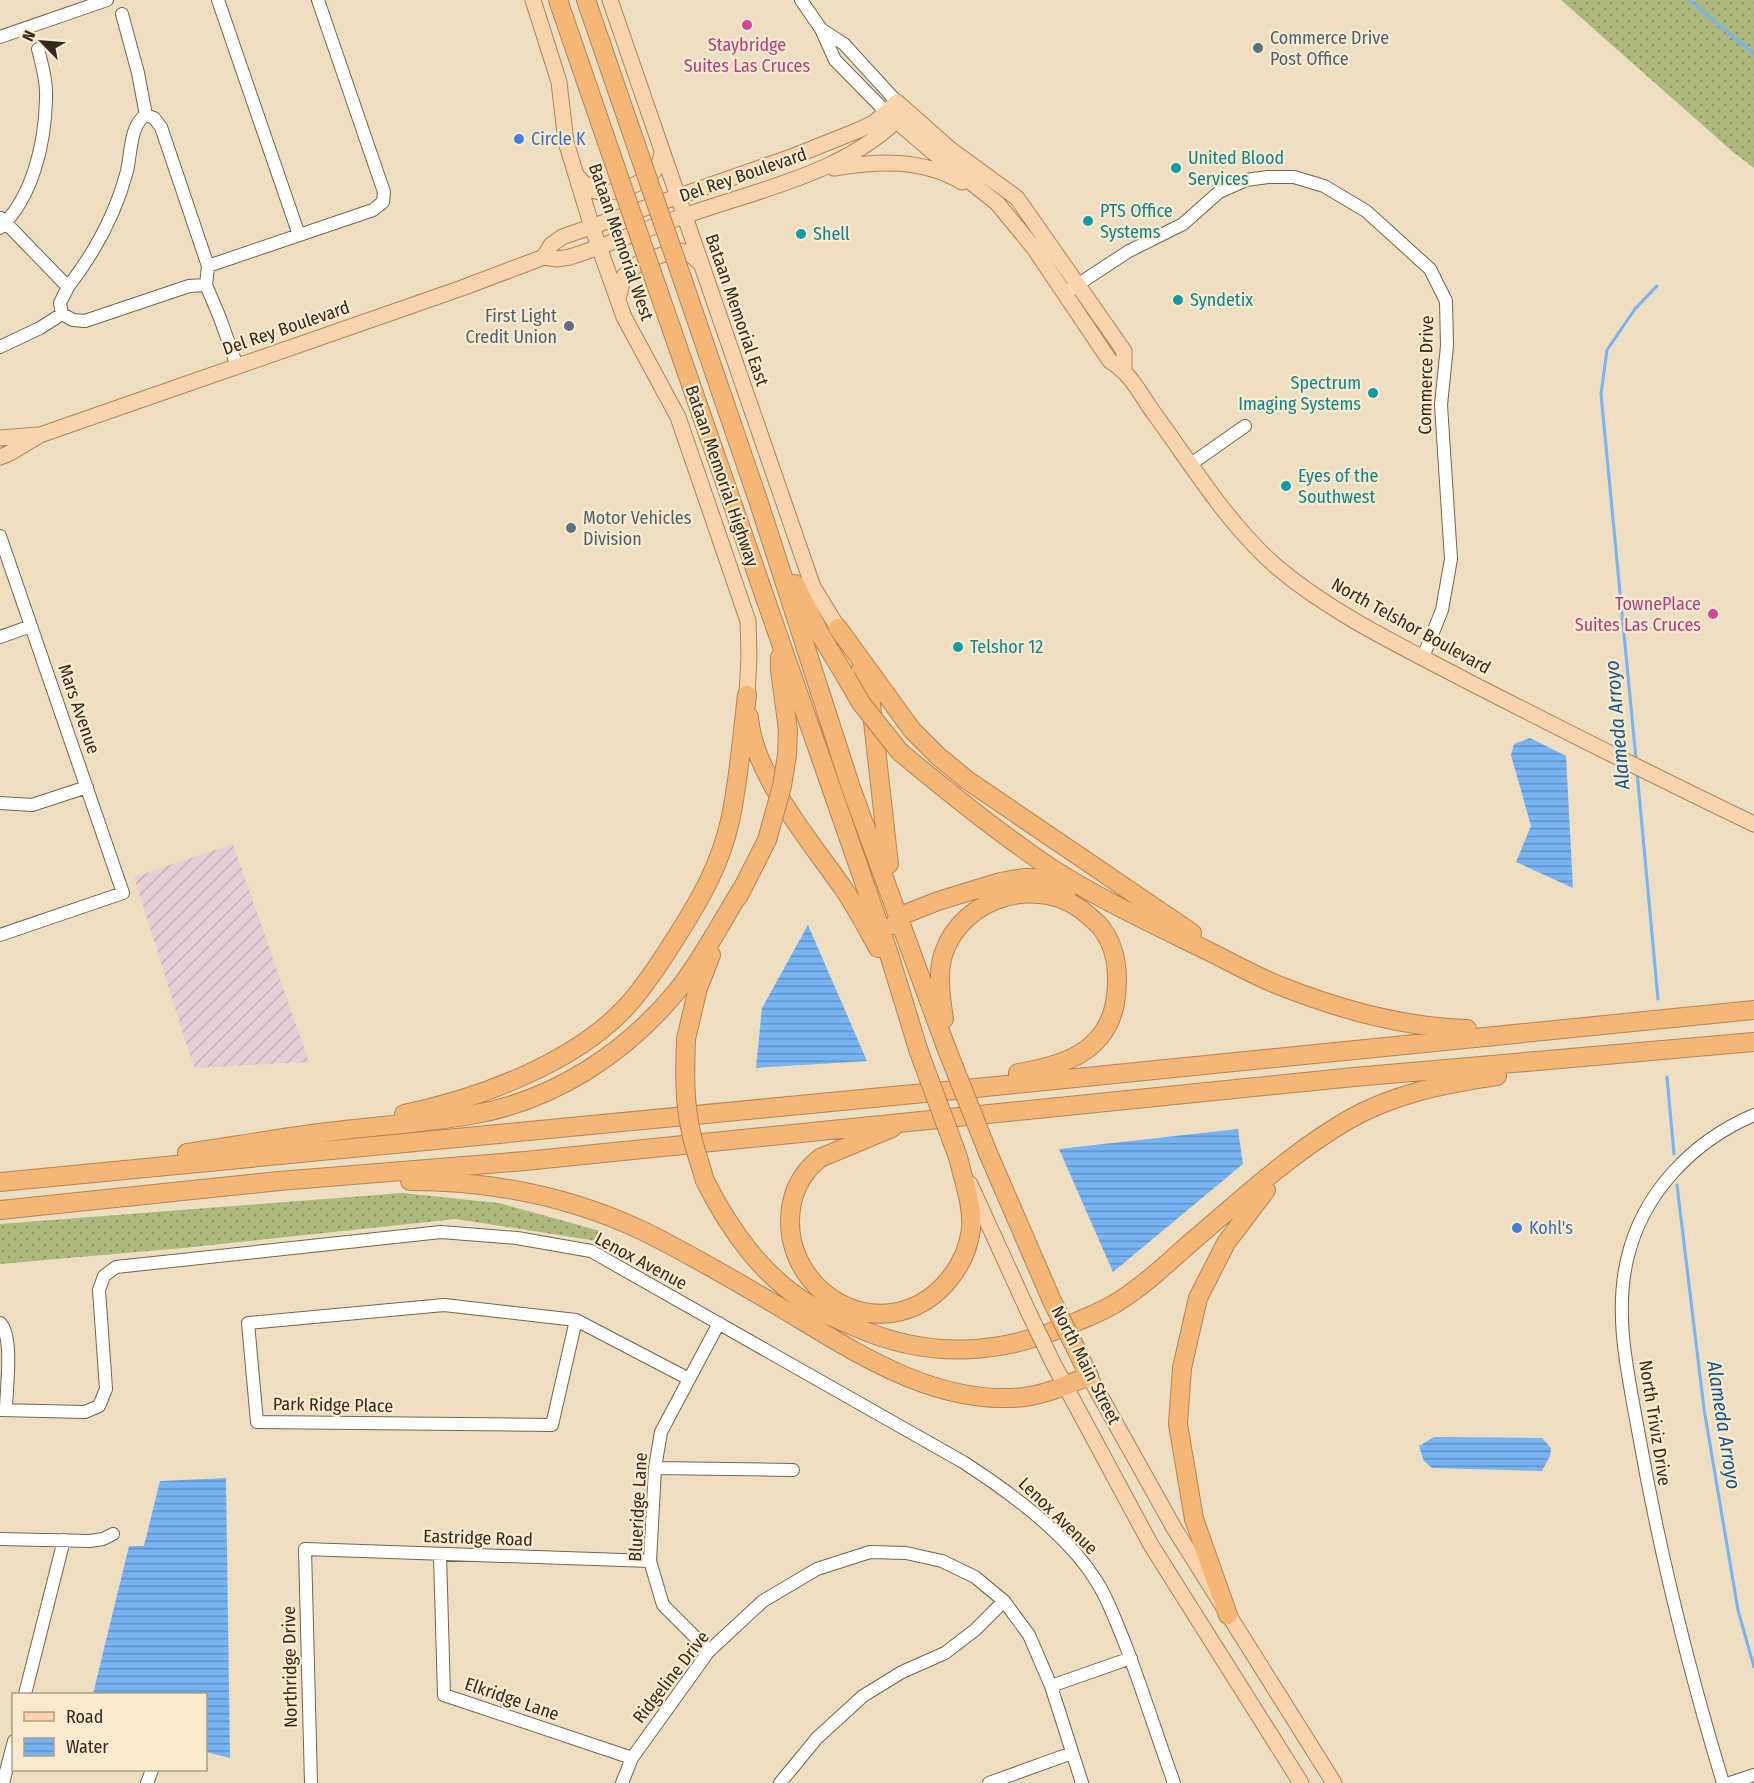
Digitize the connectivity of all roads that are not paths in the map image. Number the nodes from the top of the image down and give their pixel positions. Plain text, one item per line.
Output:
1 (107, 0) edge
2 (218, 0) edge
3 (318, 0) edge
4 (533, 0) edge
5 (558, 0) edge
6 (586, 0) edge
7 (610, 0) edge
8 (801, 0) edge
9 (122, 14) dead end
10 (821, 30) junction
11 (0, 37) edge
12 (38, 49) dead end
13 (897, 111) junction
14 (146, 115) junction
15 (662, 153) junction
16 (794, 156) junction
17 (819, 170) junction
18 (577, 176) junction
19 (799, 177) junction
20 (678, 197) junction
21 (996, 203) junction
22 (684, 216) junction
23 (2, 223) edge
24 (591, 227) junction
25 (299, 235) junction
26 (599, 247) junction
27 (544, 256) junction
28 (700, 263) junction
29 (208, 266) junction
30 (206, 285) junction
31 (68, 287) junction
32 (1072, 289) junction
33 (618, 299) junction
34 (62, 314) junction
35 (0, 347) edge
36 (237, 366) junction
37 (1245, 426) dead end
38 (40, 435) junction
39 (0, 438) edge
40 (0, 457) edge
41 (1191, 464) junction
42 (759, 503) junction
43 (0, 536) edge
44 (31, 626) junction
45 (838, 628) junction
46 (0, 637) edge
47 (781, 640) junction
48 (1423, 657) junction
49 (747, 695) junction
50 (87, 787) junction
51 (0, 803) edge
52 (1754, 824) edge
53 (743, 887) junction
54 (1097, 896) junction
55 (900, 916) junction
56 (0, 935) edge
57 (888, 951) junction
58 (1246, 969) junction
59 (894, 970) junction
60 (1754, 1010) edge
61 (1571, 1027) junction
62 (1754, 1042) edge
63 (946, 1047) junction
64 (1632, 1053) junction
65 (976, 1088) junction
66 (1754, 1115) edge
67 (908, 1121) junction
68 (330, 1132) junction
69 (1307, 1147) junction
70 (958, 1157) junction
71 (78, 1175) junction
72 (279, 1181) junction
73 (0, 1182) edge
74 (0, 1210) edge
75 (576, 1320) junction
76 (0, 1323) edge
77 (719, 1323) junction
78 (1089, 1376) junction
79 (690, 1379) junction
80 (1064, 1386) junction
81 (3, 1410) edge
82 (656, 1468) junction
83 (793, 1470) dead end
84 (113, 1533) dead end
85 (0, 1539) edge
86 (64, 1540) junction
87 (305, 1549) joint
88 (440, 1555) junction
89 (650, 1561) junction
90 (1004, 1601) junction
91 (1228, 1615) junction
92 (709, 1652) junction
93 (1131, 1658) junction
94 (1051, 1686) junction
95 (26, 1693) edge
96 (12, 1749) edge
97 (1072, 1753) junction
98 (632, 1758) junction
99 (1754, 1775) edge
100 (3, 1783) edge
101 (311, 1783) edge
102 (622, 1783) edge
103 (780, 1783) edge
104 (989, 1783) edge
105 (1082, 1783) edge
106 (1174, 1783) edge
107 (1301, 1783) edge
108 (1334, 1783) edge
109 (1723, 1783) edge
110 (1730, 1783) edge

1 - 11 street
2 - 25 street
3 - 25 street
4 - 18 main road, Bataan Memorial West
5 - 47 highway, Bataan Memorial Highway, bridge
6 - 42 highway, Bataan Memorial Highway, bridge
7 - 15 main road, Bataan Memorial East
8 - 10 street
9 - 14 street
10 - 13 street
10 - 13 street
12 - 23 street
13 - 16 main road, Del Rey Boulevard
13 - 17 main road, Del Rey Boulevard
13 - 21 main road, North Telshor Boulevard
13 - 32 main road, North Telshor Boulevard
14 - 29 street
14 - 31 street
15 - 18 main road
15 - 20 main road, Bataan Memorial East
16 - 19 main road
16 - 20 main road, Del Rey Boulevard
17 - 19 main road, Del Rey Boulevard
17 - 21 main road
18 - 24 main road, Bataan Memorial West
19 - 22 main road, Del Rey Boulevard
20 - 22 main road, Bataan Memorial East
20 - 24 main road, Del Rey Boulevard
21 - 32 main road, North Telshor Boulevard
22 - 26 main road, Del Rey Boulevard
22 - 28 main road, Bataan Memorial East
23 - 31 street
24 - 26 main road, Bataan Memorial West
24 - 27 main road, Del Rey Boulevard
25 - 29 street
26 - 27 main road, Del Rey Boulevard
26 - 33 main road, Bataan Memorial West
27 - 36 main road, Del Rey Boulevard
28 - 33 main road
28 - 45 main road, Bataan Memorial East
29 - 30 street
30 - 34 street
30 - 36 street
31 - 34 street
32 - 41 main road, North Telshor Boulevard
32 - 48 street, Commerce Drive
33 - 49 main road, Bataan Memorial West
34 - 35 street
36 - 38 main road, Del Rey Boulevard
37 - 41 street
38 - 39 main road, Del Rey Boulevard
38 - 40 main road, Del Rey Boulevard
41 - 48 main road, North Telshor Boulevard
42 - 54 highway, bridge
42 - 55 highway, Bataan Memorial Highway
43 - 44 street, Mars Avenue
44 - 46 street
44 - 50 street, Mars Avenue
45 - 55 highway
45 - 58 highway
47 - 53 highway, bridge
47 - 57 highway, Bataan Memorial Highway
48 - 52 main road, North Telshor Boulevard
49 - 59 highway
49 - 68 highway
50 - 51 street
50 - 56 street, Mars Avenue
53 - 68 highway
53 - 69 highway, bridge
54 - 55 highway
54 - 58 highway
55 - 57 highway
55 - 63 highway, North Main Street
57 - 59 highway, Bataan Memorial Highway
58 - 61 highway
59 - 70 highway, North Main Street, bridge
60 - 61 highway
61 - 65 highway
62 - 64 highway
63 - 65 highway
63 - 78 highway, North Main Street, bridge
64 - 67 highway
64 - 69 highway
65 - 71 highway
66 - 109 street, North Triviz Drive
67 - 70 highway
67 - 72 highway
68 - 71 highway
69 - 91 highway
70 - 80 main road, North Main Street, bridge
71 - 73 highway
72 - 74 highway
72 - 80 highway
75 - 75 street, Park Ridge Place
75 - 79 street, Park Ridge Place
76 - 81 street
77 - 79 street, Blueridge Lane
77 - 81 street, Lenox Avenue
77 - 93 street, Lenox Avenue
78 - 80 highway
78 - 91 main road, North Main Street
79 - 82 street, Blueridge Lane
80 - 107 main road, North Main Street
82 - 83 street
82 - 89 street, Blueridge Lane
84 - 86 street
85 - 86 street
86 - 95 street
87 - 88 street, Eastridge Road
87 - 101 street, Northridge Drive
88 - 89 street, Eastridge Road
88 - 98 street, Elkridge Lane
89 - 92 street, Blueridge Lane
90 - 92 street, Ridgeline Drive
90 - 94 street, Ridgeline Drive
90 - 103 street
91 - 108 main road, North Main Street
92 - 98 street, Ridgeline Drive
93 - 94 street
93 - 106 street, Lenox Avenue
94 - 97 street, Ridgeline Drive
96 - 100 street
97 - 104 street
97 - 105 street, Ridgeline Drive
98 - 102 street, Ridgeline Drive
99 - 110 street

